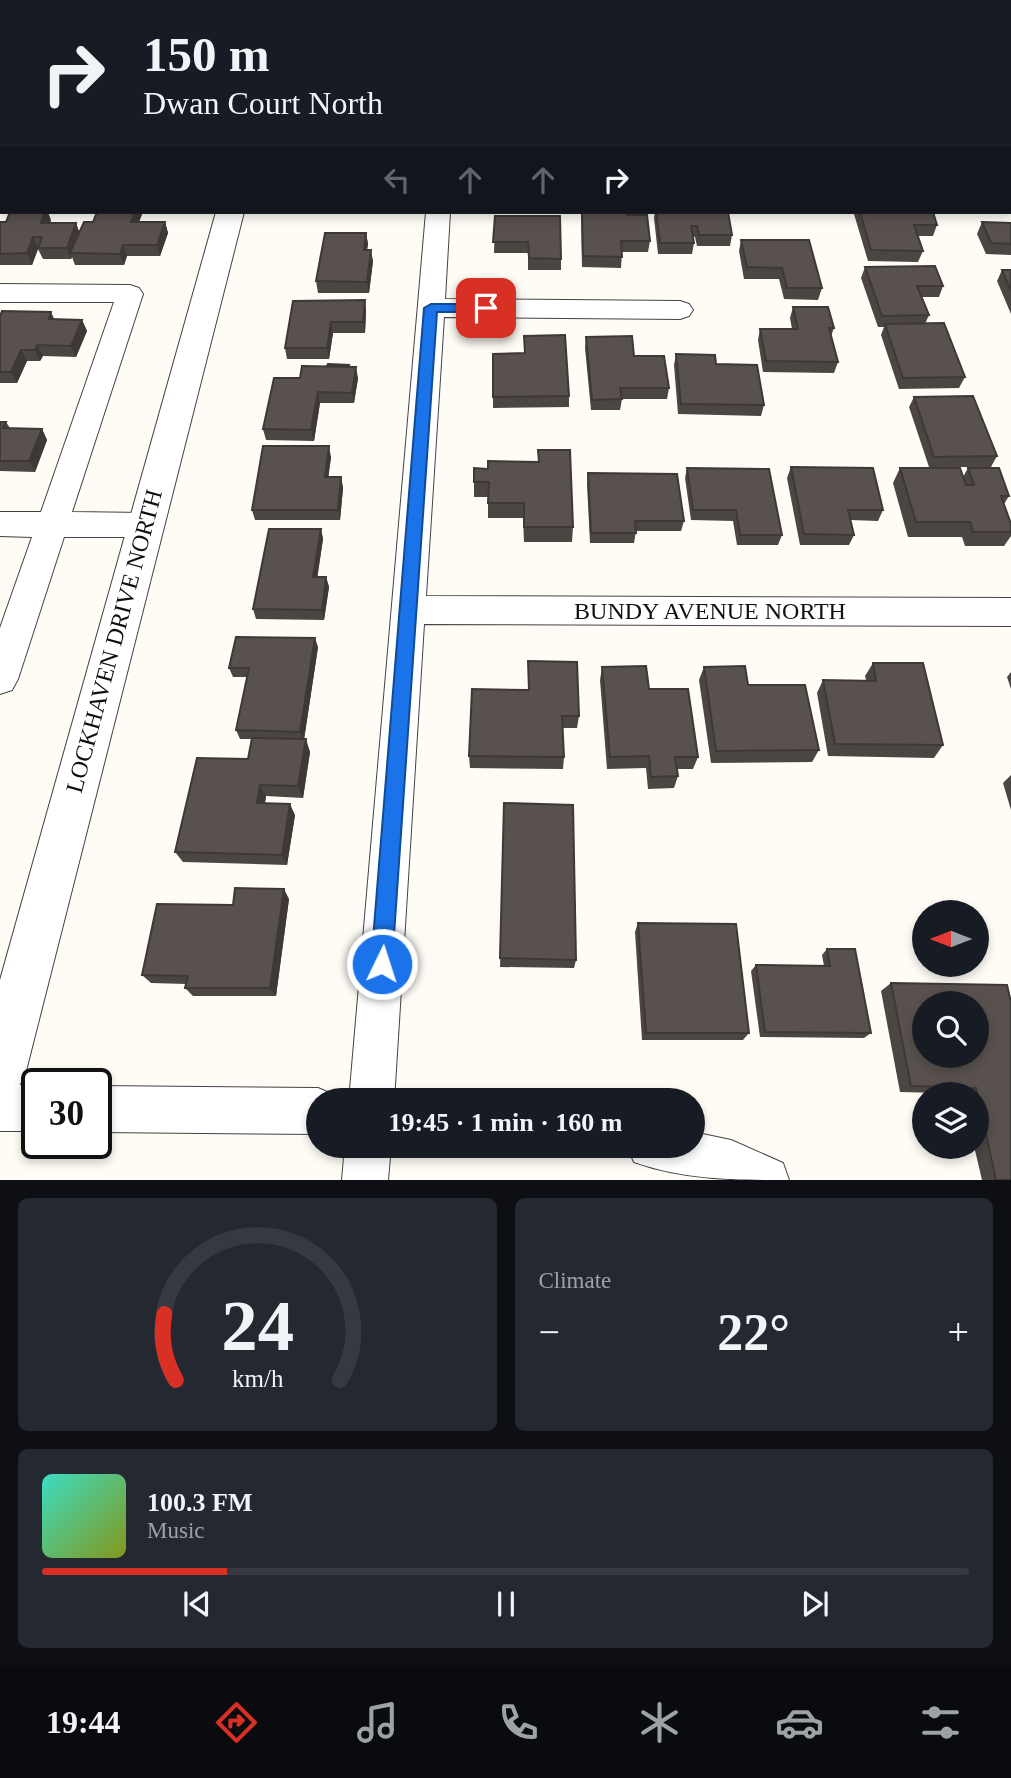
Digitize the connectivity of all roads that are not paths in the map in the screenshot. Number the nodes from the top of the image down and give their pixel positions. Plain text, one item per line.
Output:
1 (229, 214) edge
2 (438, 214) edge
3 (0, 293) edge
4 (431, 308) junction
5 (680, 310) dead end
6 (0, 524) edge
7 (52, 524) junction
8 (145, 525) junction
9 (408, 610) junction
10 (1011, 612) edge
11 (0, 679) edge
12 (0, 1071) edge
13 (372, 1088) edge
14 (0, 1108) edge
15 (21, 1108) edge
16 (112, 1109) edge
17 (306, 1111) edge
18 (367, 1158) edge
19 (705, 1158) edge
20 (365, 1180) edge
21 (766, 1180) edge

1 - 8 street, LOCKHAVEN DRIVE NORTH
2 - 4 street
3 - 7 street
4 - 5 street
4 - 9 street
6 - 7 street
7 - 8 street
7 - 11 street
8 - 12 street, LOCKHAVEN DRIVE NORTH
9 - 10 street, BUNDY AVENUE NORTH
9 - 13 street
14 - 15 street
16 - 17 street
18 - 20 street
19 - 21 street

